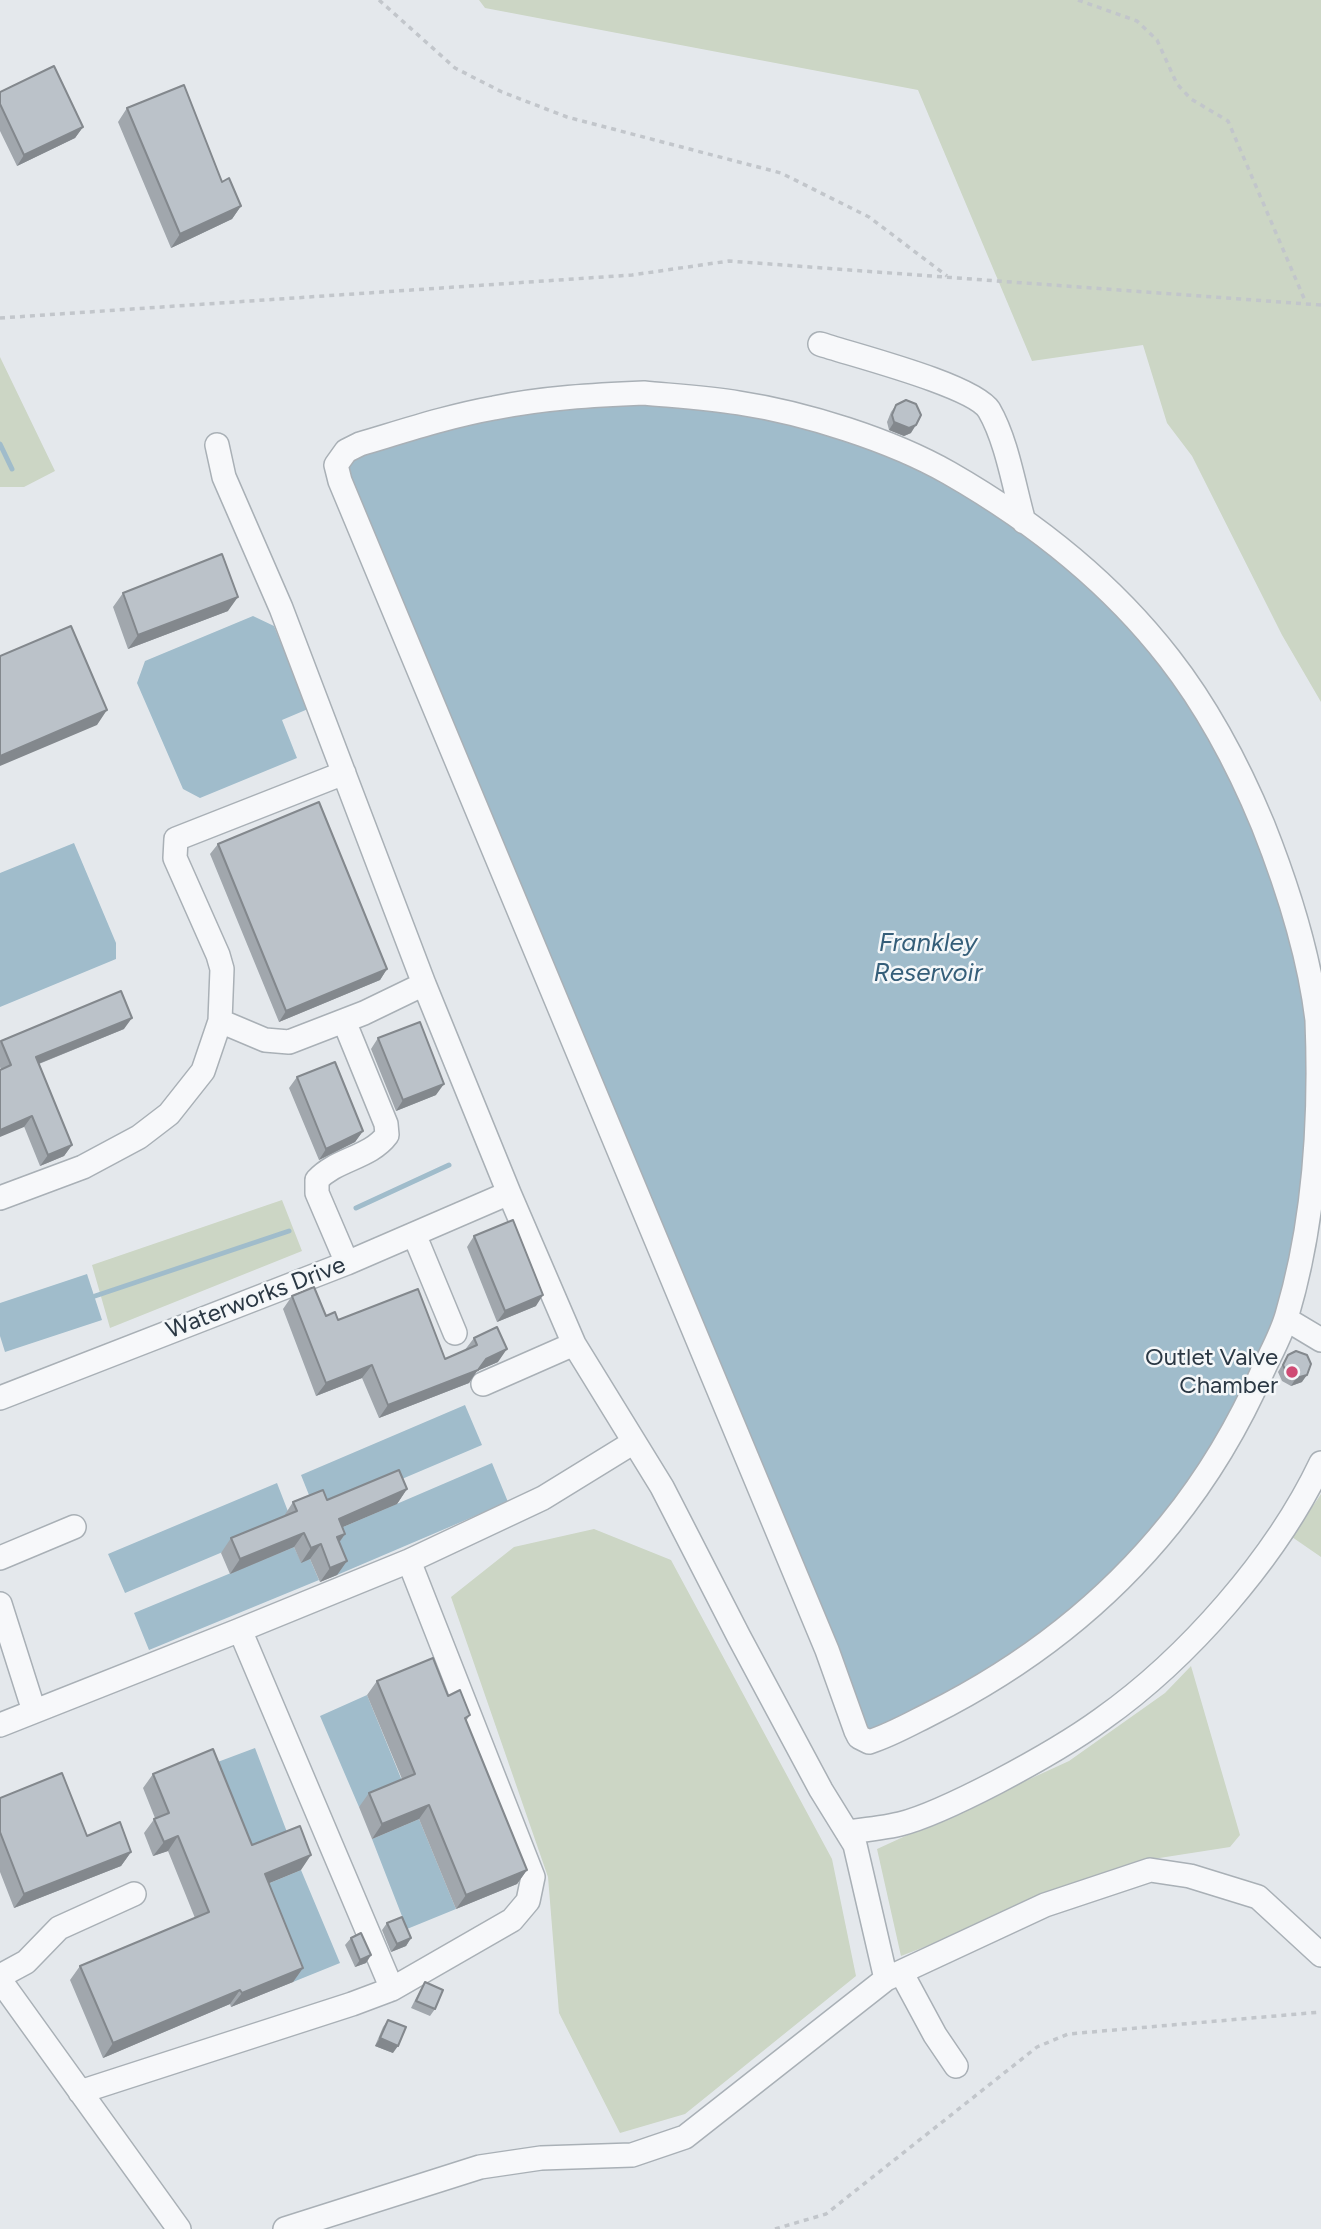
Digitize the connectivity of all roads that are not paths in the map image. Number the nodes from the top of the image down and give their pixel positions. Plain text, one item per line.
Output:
1 (820, 344) dead end
2 (216, 445) dead end
3 (1024, 522) junction
4 (344, 773) junction
5 (424, 984) junction
6 (220, 1021) junction
7 (344, 1021) junction
8 (509, 1193) junction
9 (0, 1198) edge
10 (414, 1234) junction
11 (347, 1262) junction
12 (1286, 1319) junction
13 (455, 1333) dead end
14 (1321, 1340) edge
15 (575, 1344) junction
16 (483, 1384) edge
17 (0, 1398) edge
18 (634, 1442) junction
19 (1321, 1463) edge
20 (74, 1527) dead end
21 (0, 1558) edge
22 (409, 1561) junction
23 (0, 1604) edge
24 (240, 1630) junction
25 (34, 1711) junction
26 (0, 1725) edge
27 (847, 1832) junction
28 (134, 1894) dead end
29 (1321, 1955) edge
30 (894, 1975) junction
31 (0, 1978) edge
32 (392, 1989) junction
33 (956, 2066) dead end
34 (80, 2092) junction
35 (179, 2229) edge
36 (285, 2229) edge

1 - 3 lane
2 - 4 lane
3 - 12 lane
3 - 12 lane
4 - 5 lane
4 - 6 lane
5 - 7 lane
5 - 8 lane
6 - 7 lane
6 - 9 lane
7 - 11 lane
8 - 10 lane, Waterworks Drive
8 - 15 lane
10 - 11 lane, Waterworks Drive
10 - 13 lane
11 - 17 lane, Waterworks Drive
12 - 14 lane
15 - 16 lane
15 - 18 lane
18 - 22 lane
18 - 27 lane
19 - 27 lane
20 - 21 lane
22 - 24 lane
22 - 32 lane
23 - 25 lane
24 - 25 lane
24 - 32 lane
25 - 26 lane
27 - 30 lane
28 - 31 lane
29 - 30 lane
30 - 33 lane
30 - 36 lane
31 - 34 lane
32 - 34 lane
34 - 35 lane

